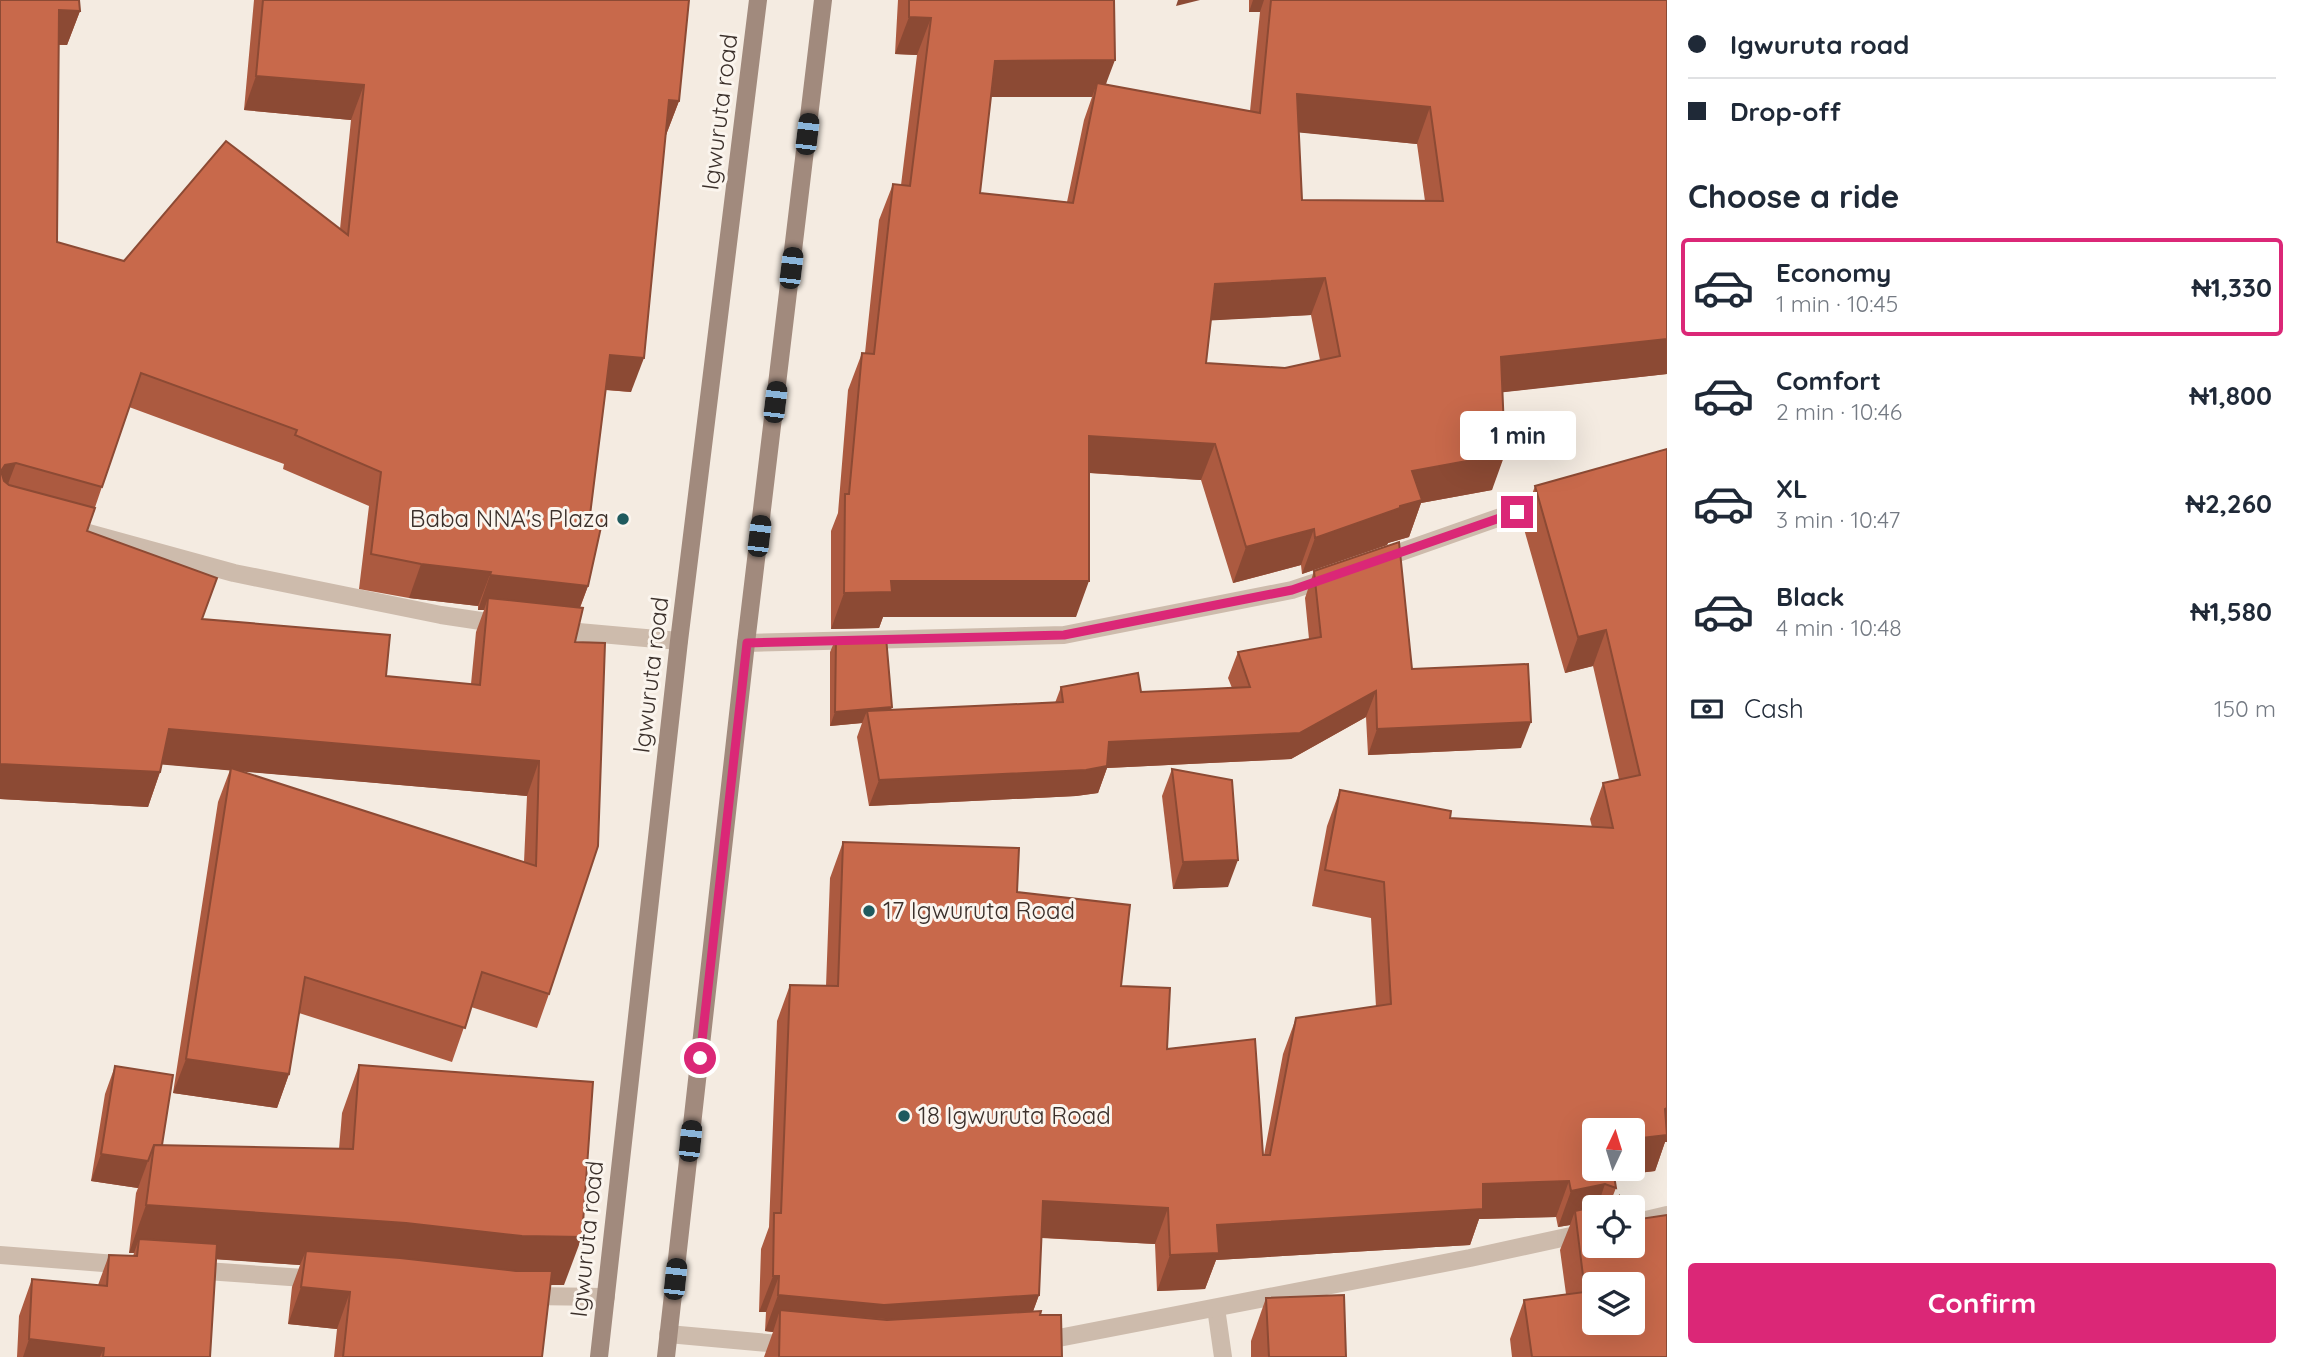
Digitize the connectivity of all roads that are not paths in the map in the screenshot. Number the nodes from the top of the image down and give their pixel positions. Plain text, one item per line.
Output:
1 (758, 0) edge
2 (823, 0) edge
3 (1564, 495) edge
4 (67, 527) edge
5 (679, 641) junction
6 (747, 643) junction
7 (1665, 1216) edge
8 (1645, 1220) edge
9 (1582, 1233) edge
10 (1667, 1237) edge
11 (0, 1255) edge
12 (148, 1266) edge
13 (175, 1268) edge
14 (335, 1280) edge
15 (504, 1296) edge
16 (606, 1297) junction
17 (1216, 1308) junction
18 (668, 1334) junction
19 (1027, 1343) edge
20 (803, 1346) edge
21 (599, 1357) edge
22 (666, 1357) edge
23 (1223, 1357) edge

1 - 5 main road, Igwuruta road
2 - 6 main road
3 - 6 street
4 - 5 street
5 - 16 main road, Igwuruta road
6 - 18 main road
7 - 8 street
7 - 10 street
9 - 17 street
11 - 12 street
13 - 14 street
15 - 16 street
16 - 21 main road, Igwuruta road
17 - 19 street
17 - 23 street
18 - 20 street
18 - 22 main road

